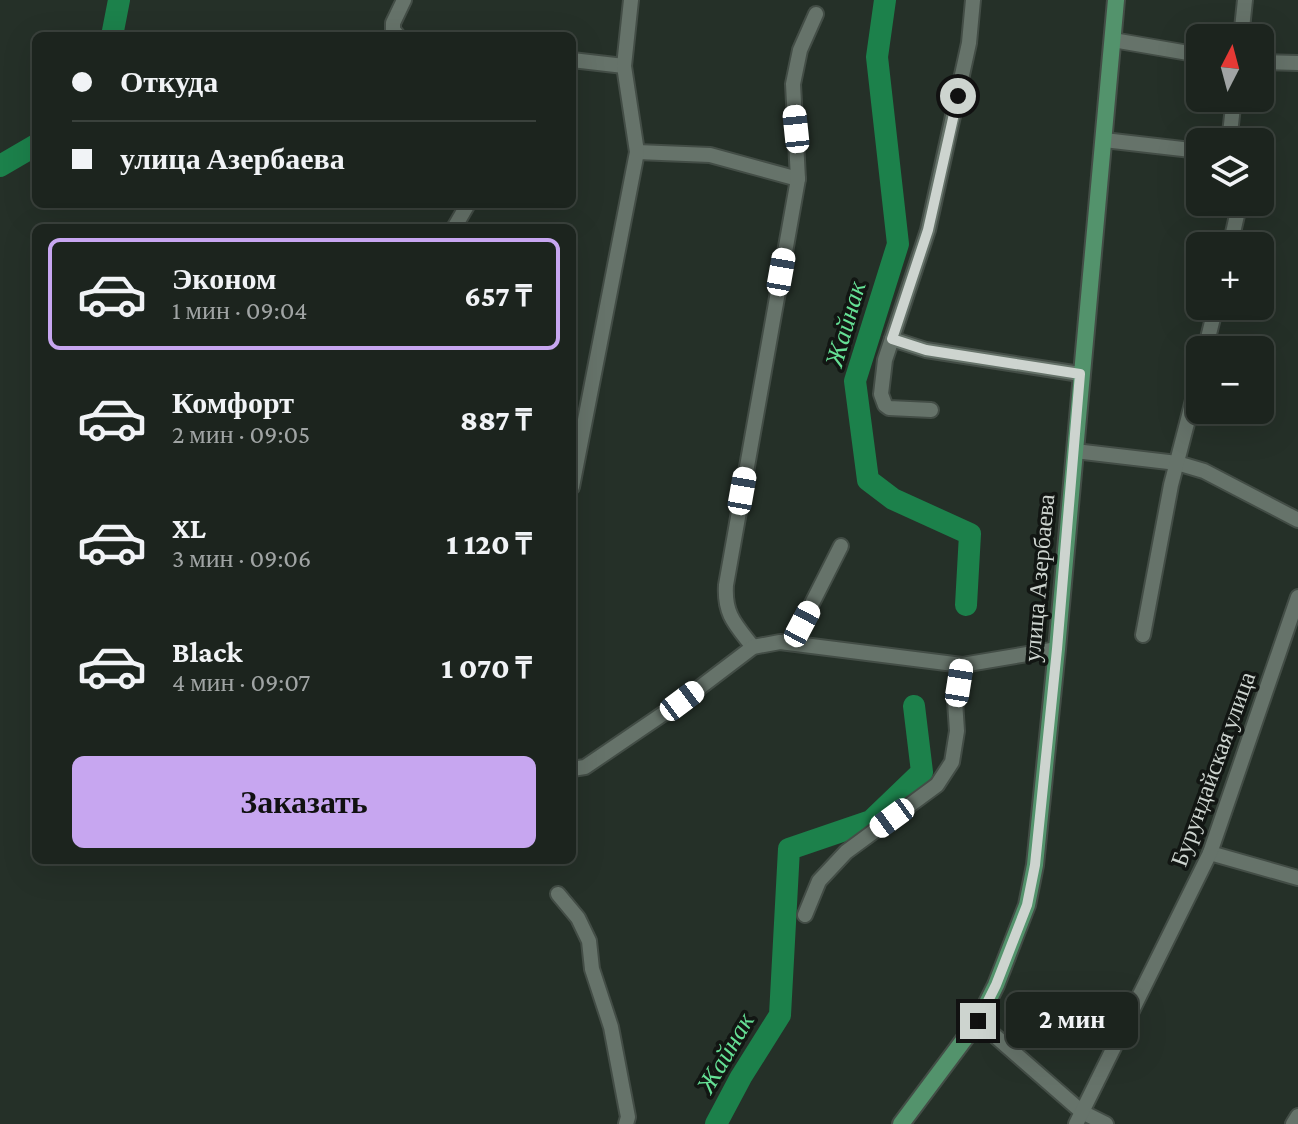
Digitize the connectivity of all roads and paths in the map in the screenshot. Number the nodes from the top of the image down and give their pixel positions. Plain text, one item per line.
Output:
1 (404, 0) edge
2 (631, 0) edge
3 (973, 0) edge
4 (1116, 0) edge
5 (1245, 0) edge
6 (816, 14) dead end
7 (1242, 24) edge
8 (395, 32) edge
9 (1113, 40) junction
10 (1186, 53) edge
11 (576, 60) edge
12 (1274, 62) edge
13 (1298, 63) edge
14 (624, 66) junction
15 (1104, 140) junction
16 (1186, 149) edge
17 (637, 152) junction
18 (798, 179) junction
19 (892, 339) junction
20 (1080, 374) junction
21 (931, 410) dead end
22 (1187, 424) edge
23 (1075, 451) junction
24 (1177, 463) junction
25 (576, 466) edge
26 (1298, 520) edge
27 (841, 546) dead end
28 (1298, 597) edge
29 (1143, 635) dead end
30 (792, 643) junction
31 (753, 647) junction
32 (1057, 649) junction
33 (962, 665) junction
34 (576, 768) edge
35 (1210, 853) junction
36 (1298, 878) edge
37 (558, 894) dead end
38 (805, 915) dead end
39 (978, 1021) junction
40 (1298, 1116) edge
41 (1079, 1118) edge
42 (626, 1124) edge
43 (901, 1124) edge
44 (1106, 1124) edge
45 (1293, 1124) edge

1 - 8 street
2 - 14 street
3 - 19 street
4 - 9 main road, улица Азербаева
5 - 7 street
6 - 18 street
9 - 10 street
9 - 15 main road, улица Азербаева
11 - 14 street
12 - 13 street
14 - 17 street
15 - 16 street
15 - 20 main road, улица Азербаева
17 - 18 street
17 - 25 street
18 - 31 street
19 - 20 street
19 - 21 street
20 - 23 main road, улица Азербаева
22 - 24 street
23 - 24 street
23 - 32 main road, улица Азербаева
24 - 26 street
24 - 29 street
27 - 30 street
28 - 35 street, Бурундайская улица
30 - 31 street
30 - 33 street
31 - 34 street
32 - 33 street
32 - 39 main road, улица Азербаева
33 - 38 street
35 - 36 street
35 - 41 street, Бурундайская улица
37 - 42 street
39 - 41 street
39 - 43 main road, улица Азербаева
40 - 45 street
41 - 44 street

